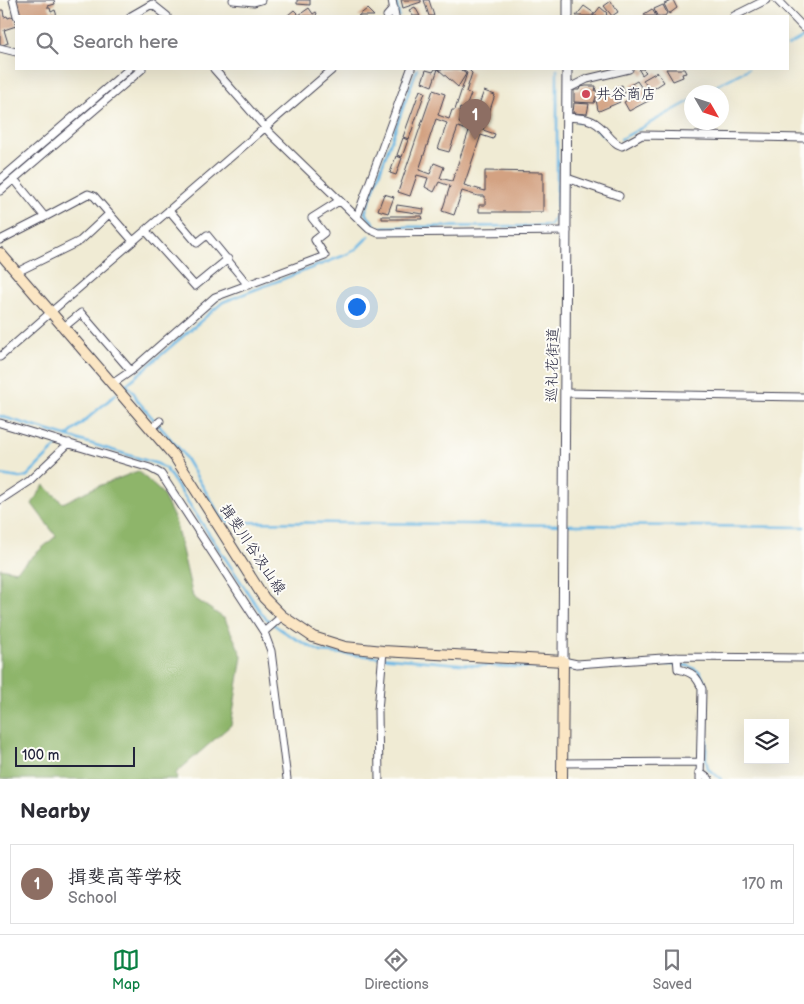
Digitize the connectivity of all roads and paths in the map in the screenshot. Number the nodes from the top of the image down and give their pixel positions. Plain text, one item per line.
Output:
1 (13, 0) edge
2 (160, 0) edge
3 (233, 0) edge
4 (261, 0) edge
5 (568, 0) edge
6 (766, 0) edge
7 (777, 0) edge
8 (147, 4) edge
9 (393, 4) edge
10 (17, 15) edge
11 (132, 15) edge
12 (165, 15) edge
13 (387, 15) edge
14 (568, 15) edge
15 (736, 15) edge
16 (804, 28) edge
17 (0, 48) edge
18 (15, 52) edge
19 (128, 70) edge
20 (141, 70) edge
21 (215, 70) edge
22 (332, 70) edge
23 (411, 70) edge
24 (567, 70) edge
25 (624, 70) edge
26 (567, 88) junction
27 (566, 117) junction
28 (264, 128) junction
29 (804, 138) edge
30 (567, 178) junction
31 (14, 179) junction
32 (0, 180) edge
33 (0, 191) edge
34 (620, 196) dead end
35 (339, 201) junction
36 (169, 210) junction
37 (108, 214) junction
38 (45, 217) junction
39 (358, 217) junction
40 (145, 230) junction
41 (567, 231) junction
42 (0, 240) edge
43 (133, 241) junction
44 (0, 253) edge
45 (228, 259) junction
46 (17, 272) junction
47 (248, 285) junction
48 (51, 312) junction
49 (64, 327) junction
50 (0, 358) edge
51 (131, 371) junction
52 (112, 384) junction
53 (565, 393) junction
54 (804, 397) edge
55 (160, 421) dead end
56 (0, 423) edge
57 (151, 429) junction
58 (70, 443) junction
59 (0, 500) edge
60 (282, 616) junction
61 (264, 632) junction
62 (383, 651) junction
63 (677, 657) junction
64 (804, 658) edge
65 (563, 661) junction
66 (699, 762) junction
67 (562, 763) junction
68 (699, 775) edge
69 (286, 779) edge
70 (379, 779) edge
71 (562, 779) edge
72 (710, 779) edge

1 - 10 street
2 - 8 street
3 - 4 street
5 - 14 street
6 - 15 street
7 - 16 street
8 - 11 street
8 - 12 street
9 - 13 street
17 - 18 street
19 - 32 street
20 - 31 street
21 - 28 street
22 - 28 street
23 - 39 street
24 - 26 street, 巡礼花街道
25 - 26 street
26 - 27 street, 巡礼花街道
27 - 29 street
27 - 30 street, 巡礼花街道
28 - 35 street
28 - 36 street
30 - 34 street
30 - 41 street, 巡礼花街道
31 - 33 street
31 - 38 street
35 - 39 street
35 - 47 street
36 - 40 street
36 - 45 street
37 - 38 street
37 - 43 street
37 - 46 street
38 - 42 street
39 - 41 street
40 - 43 street
40 - 45 street
41 - 53 street, 巡礼花街道
43 - 48 street
44 - 46 main road, 揖斐川谷汲山線
45 - 47 street
46 - 48 main road, 揖斐川谷汲山線
47 - 51 street
48 - 49 main road, 揖斐川谷汲山線
48 - 50 street
49 - 51 street
49 - 52 main road, 揖斐川谷汲山線
51 - 52 street
52 - 57 main road, 揖斐川谷汲山線
53 - 54 street
53 - 65 street, 巡礼花街道
55 - 57 street
56 - 58 street
57 - 60 main road, 揖斐川谷汲山線
58 - 59 street
58 - 61 street
60 - 61 street
60 - 62 main road, 揖斐川谷汲山線
61 - 69 street
62 - 65 main road, 揖斐川谷汲山線
62 - 70 street
63 - 64 street
63 - 65 street
63 - 66 street
65 - 67 main road
66 - 67 street
66 - 68 street
67 - 71 main road
68 - 72 street

